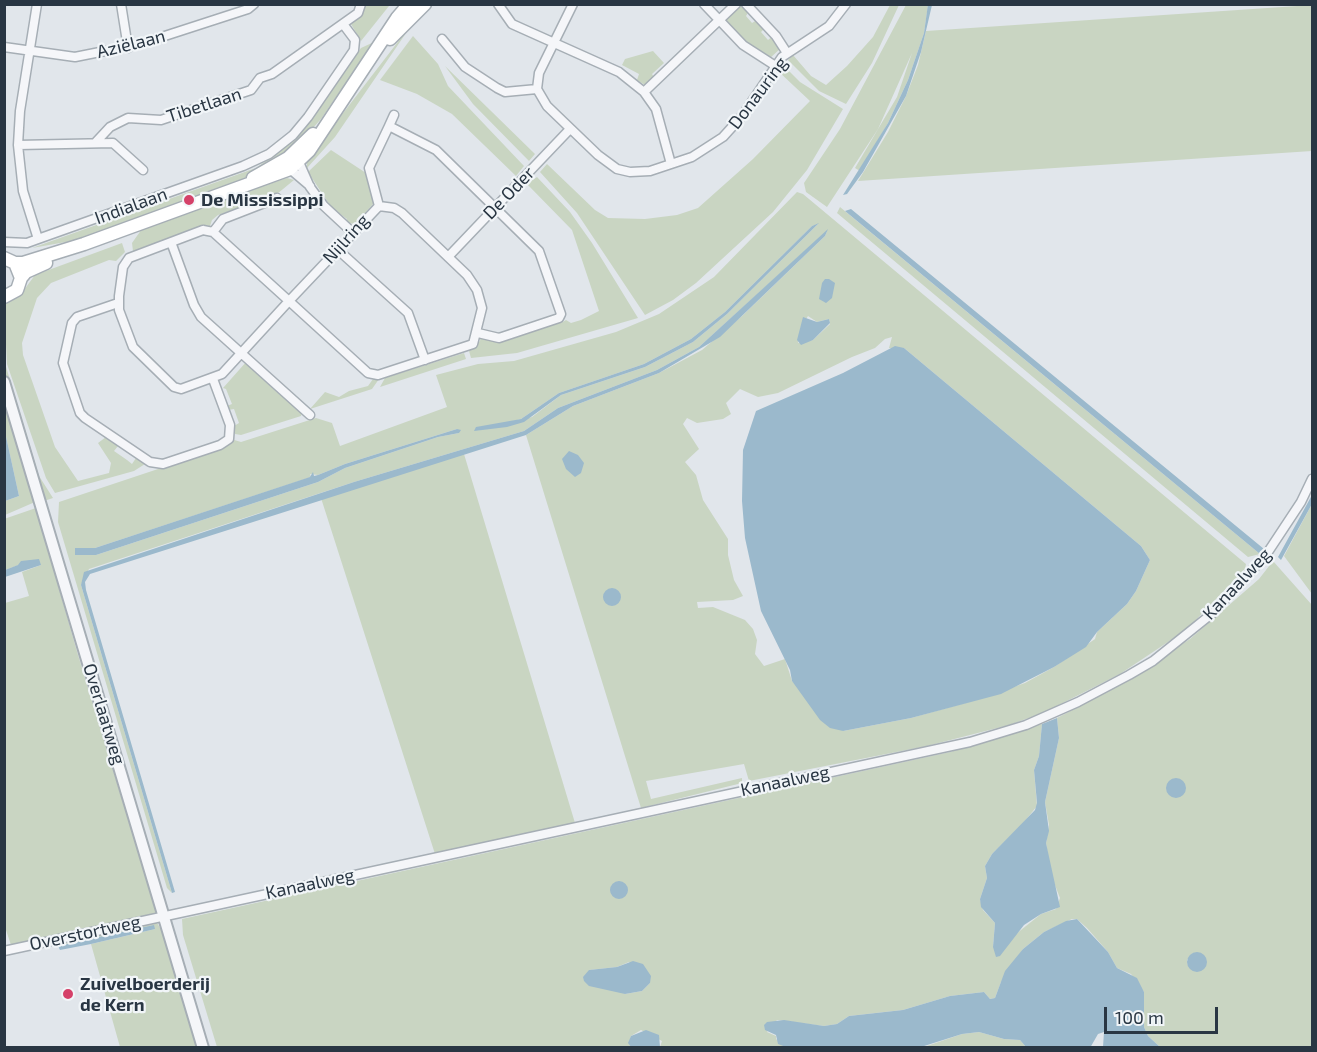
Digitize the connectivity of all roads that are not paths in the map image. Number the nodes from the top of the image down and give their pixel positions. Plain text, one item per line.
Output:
1 (37, 4) edge
2 (120, 4) edge
3 (254, 4) edge
4 (360, 4) edge
5 (498, 4) edge
6 (573, 4) edge
7 (704, 4) edge
8 (736, 4) edge
9 (746, 4) edge
10 (846, 4) edge
11 (412, 6) edge
12 (719, 21) junction
13 (343, 24) junction
14 (442, 39) dead end
15 (553, 43) junction
16 (4, 46) edge
17 (128, 48) junction
18 (30, 50) junction
19 (787, 53) junction
20 (774, 65) junction
21 (537, 90) junction
22 (644, 92) junction
23 (394, 115) dead end
24 (389, 126) junction
25 (570, 129) junction
26 (96, 142) junction
27 (18, 145) junction
28 (292, 163) junction
29 (671, 164) junction
30 (143, 170) dead end
31 (277, 198) dead end
32 (379, 206) junction
33 (495, 208) junction
34 (213, 232) junction
35 (352, 232) junction
36 (38, 239) junction
37 (4, 242) edge
38 (171, 242) junction
39 (84, 244) junction
40 (338, 249) junction
41 (448, 257) junction
42 (10, 260) edge
43 (21, 278) junction
44 (4, 297) edge
45 (289, 301) junction
46 (118, 303) junction
47 (478, 333) junction
48 (241, 353) junction
49 (425, 360) junction
50 (213, 379) junction
51 (4, 382) edge
52 (310, 415) dead end
53 (1312, 479) edge
54 (165, 916) junction
55 (4, 951) edge
56 (203, 1047) edge

1 - 18 street
2 - 17 street
3 - 17 street, Aziëlaan
4 - 13 street, Tibetlaan
5 - 15 street
6 - 15 street
7 - 12 street
8 - 12 street
9 - 19 street
10 - 19 street, Donauring
11 - 28 main road
12 - 20 street
12 - 22 street
13 - 26 street, Tibetlaan
13 - 36 street, Indialaan
14 - 21 street
15 - 21 street
15 - 22 street
16 - 18 street, Aziëlaan
17 - 18 street, Aziëlaan
18 - 27 street
19 - 20 street, Donauring
20 - 29 street, Donauring
21 - 25 street, Donauring
22 - 29 street
23 - 24 street
24 - 32 street
24 - 33 street
25 - 29 street, Donauring
25 - 33 street, De Oder
26 - 27 street
26 - 30 street
27 - 36 street
28 - 35 street
28 - 39 main road
31 - 34 street
32 - 35 street, Nijlring
32 - 41 street, Nijlring
33 - 41 street, De Oder
33 - 47 street
34 - 38 street
34 - 45 street
35 - 40 street, Nijlring
36 - 37 street, Indialaan
38 - 46 street
38 - 48 street
39 - 42 main road
39 - 43 main road
40 - 45 street, Nijlring
40 - 49 street
41 - 47 street, Nijlring
42 - 43 main road
43 - 44 main road
45 - 48 street, Nijlring
45 - 49 street
46 - 50 street
46 - 50 street
47 - 49 street
48 - 50 street, Nijlring
48 - 52 street
51 - 54 street, Overlaatweg
53 - 54 street, Kanaalweg
54 - 55 street, Overstortweg
54 - 56 street, Overlaatweg

